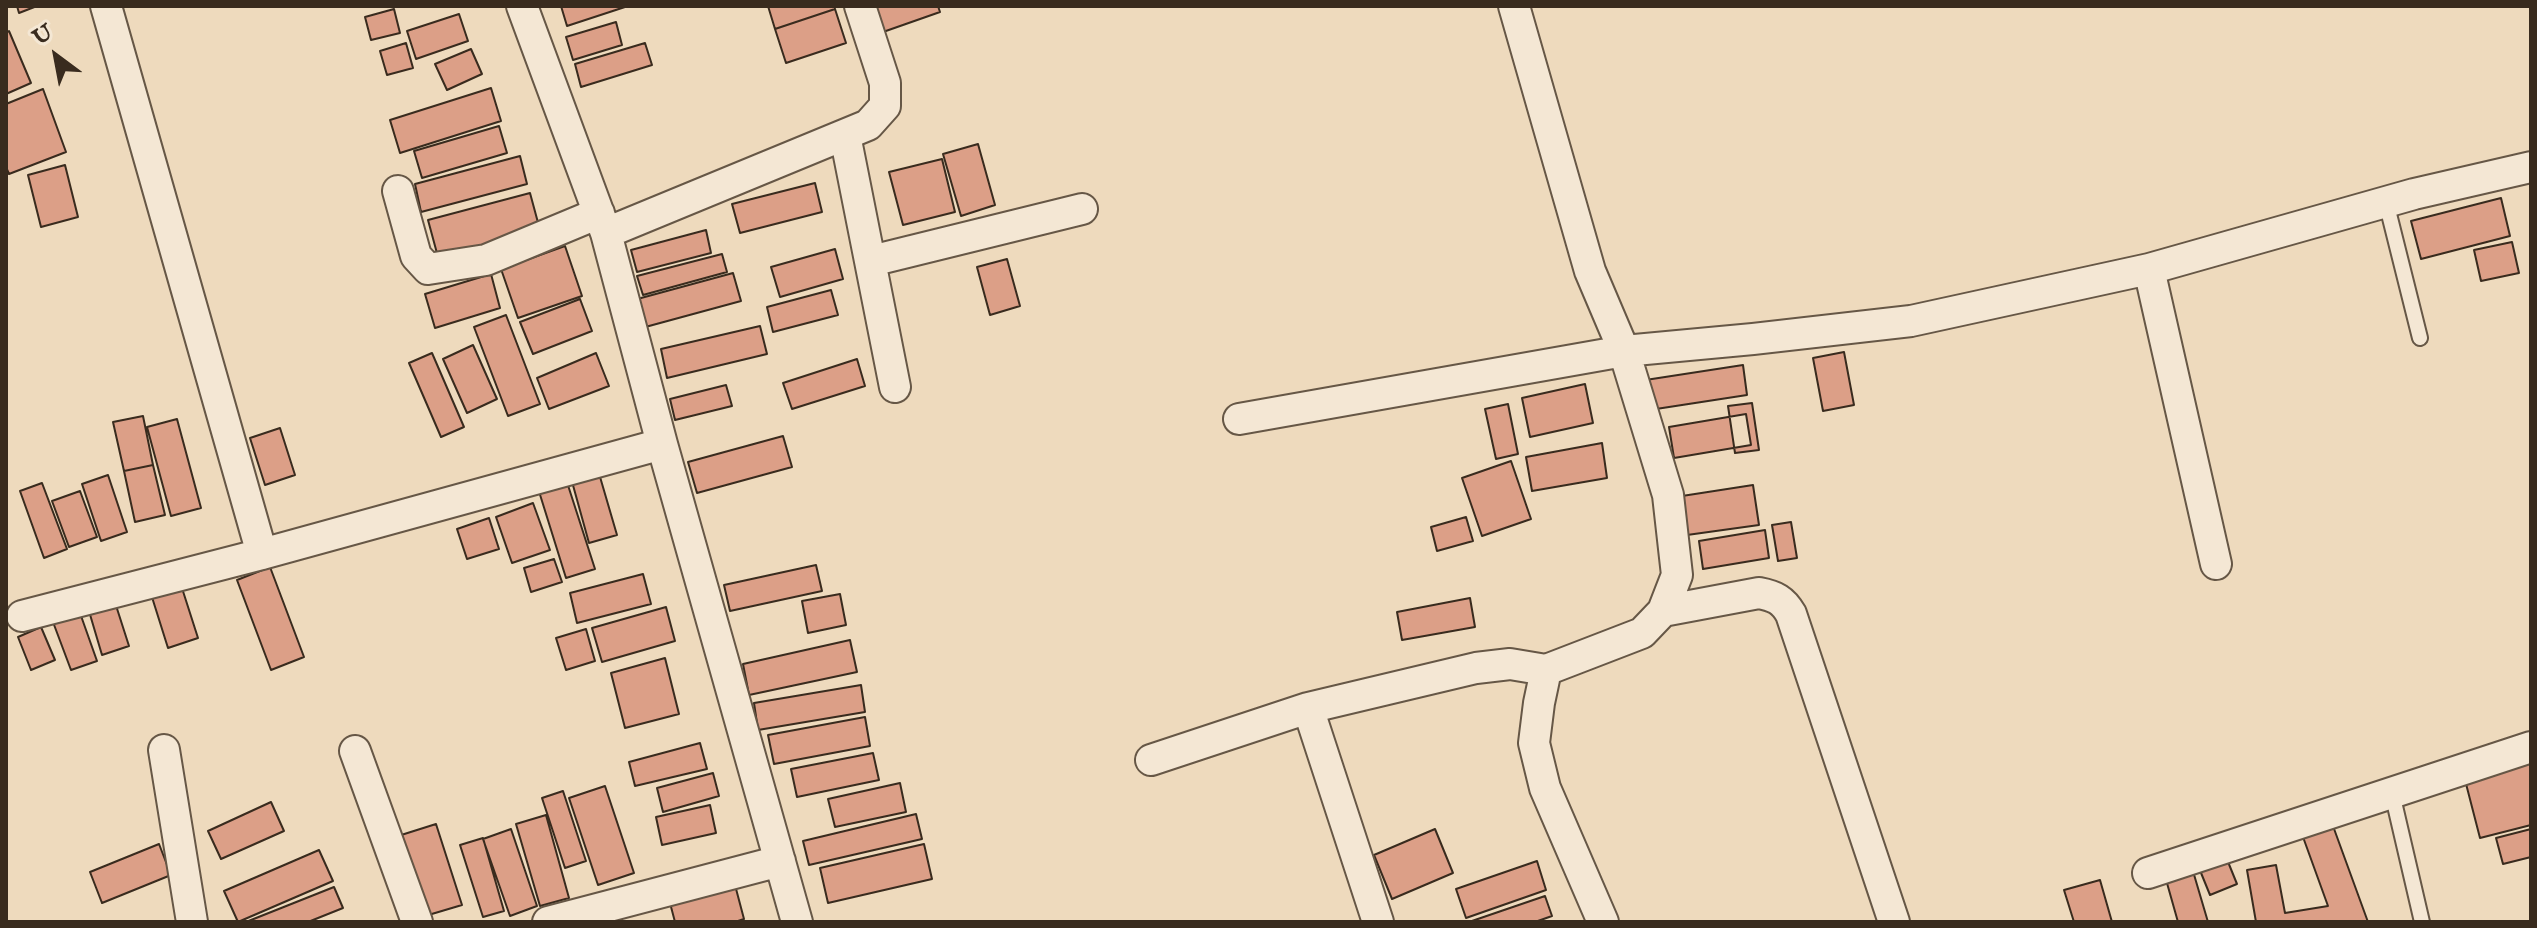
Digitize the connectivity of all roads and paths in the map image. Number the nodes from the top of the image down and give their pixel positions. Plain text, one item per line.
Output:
1 (106, 6) edge
2 (522, 6) edge
3 (860, 6) edge
4 (1514, 6) edge
5 (845, 135) junction
6 (2531, 167) edge
7 (398, 191) dead end
8 (2386, 202) junction
9 (1082, 209) dead end
10 (603, 223) junction
11 (871, 261) junction
12 (2149, 269) junction
13 (2420, 338) dead end
14 (1624, 351) junction
15 (895, 387) dead end
16 (1239, 419) dead end
17 (662, 444) junction
18 (262, 554) junction
19 (2216, 564) dead end
20 (1663, 611) junction
21 (22, 616) dead end
22 (1546, 670) junction
23 (1308, 708) junction
24 (2531, 747) edge
25 (164, 750) dead end
26 (355, 751) dead end
27 (1151, 760) dead end
28 (2392, 793) junction
29 (780, 861) junction
30 (2148, 873) dead end
31 (192, 922) edge
32 (417, 922) edge
33 (548, 922) edge
34 (797, 922) edge
35 (1378, 922) edge
36 (1603, 922) edge
37 (1894, 922) edge
38 (2422, 922) edge

1 - 18 street
2 - 10 street
3 - 5 street
4 - 14 street
5 - 10 street
5 - 11 street
6 - 8 street
7 - 10 street
8 - 12 street
8 - 13 lane
9 - 11 street
10 - 17 street
11 - 15 street
12 - 14 street
12 - 19 street
14 - 16 street
14 - 20 street
17 - 18 street
17 - 29 street
18 - 21 street
20 - 22 street
20 - 37 street
22 - 23 street
22 - 36 street
23 - 27 street
23 - 35 street
24 - 28 street
25 - 31 street
26 - 32 street
28 - 30 street
28 - 38 lane
29 - 33 street
29 - 34 street

